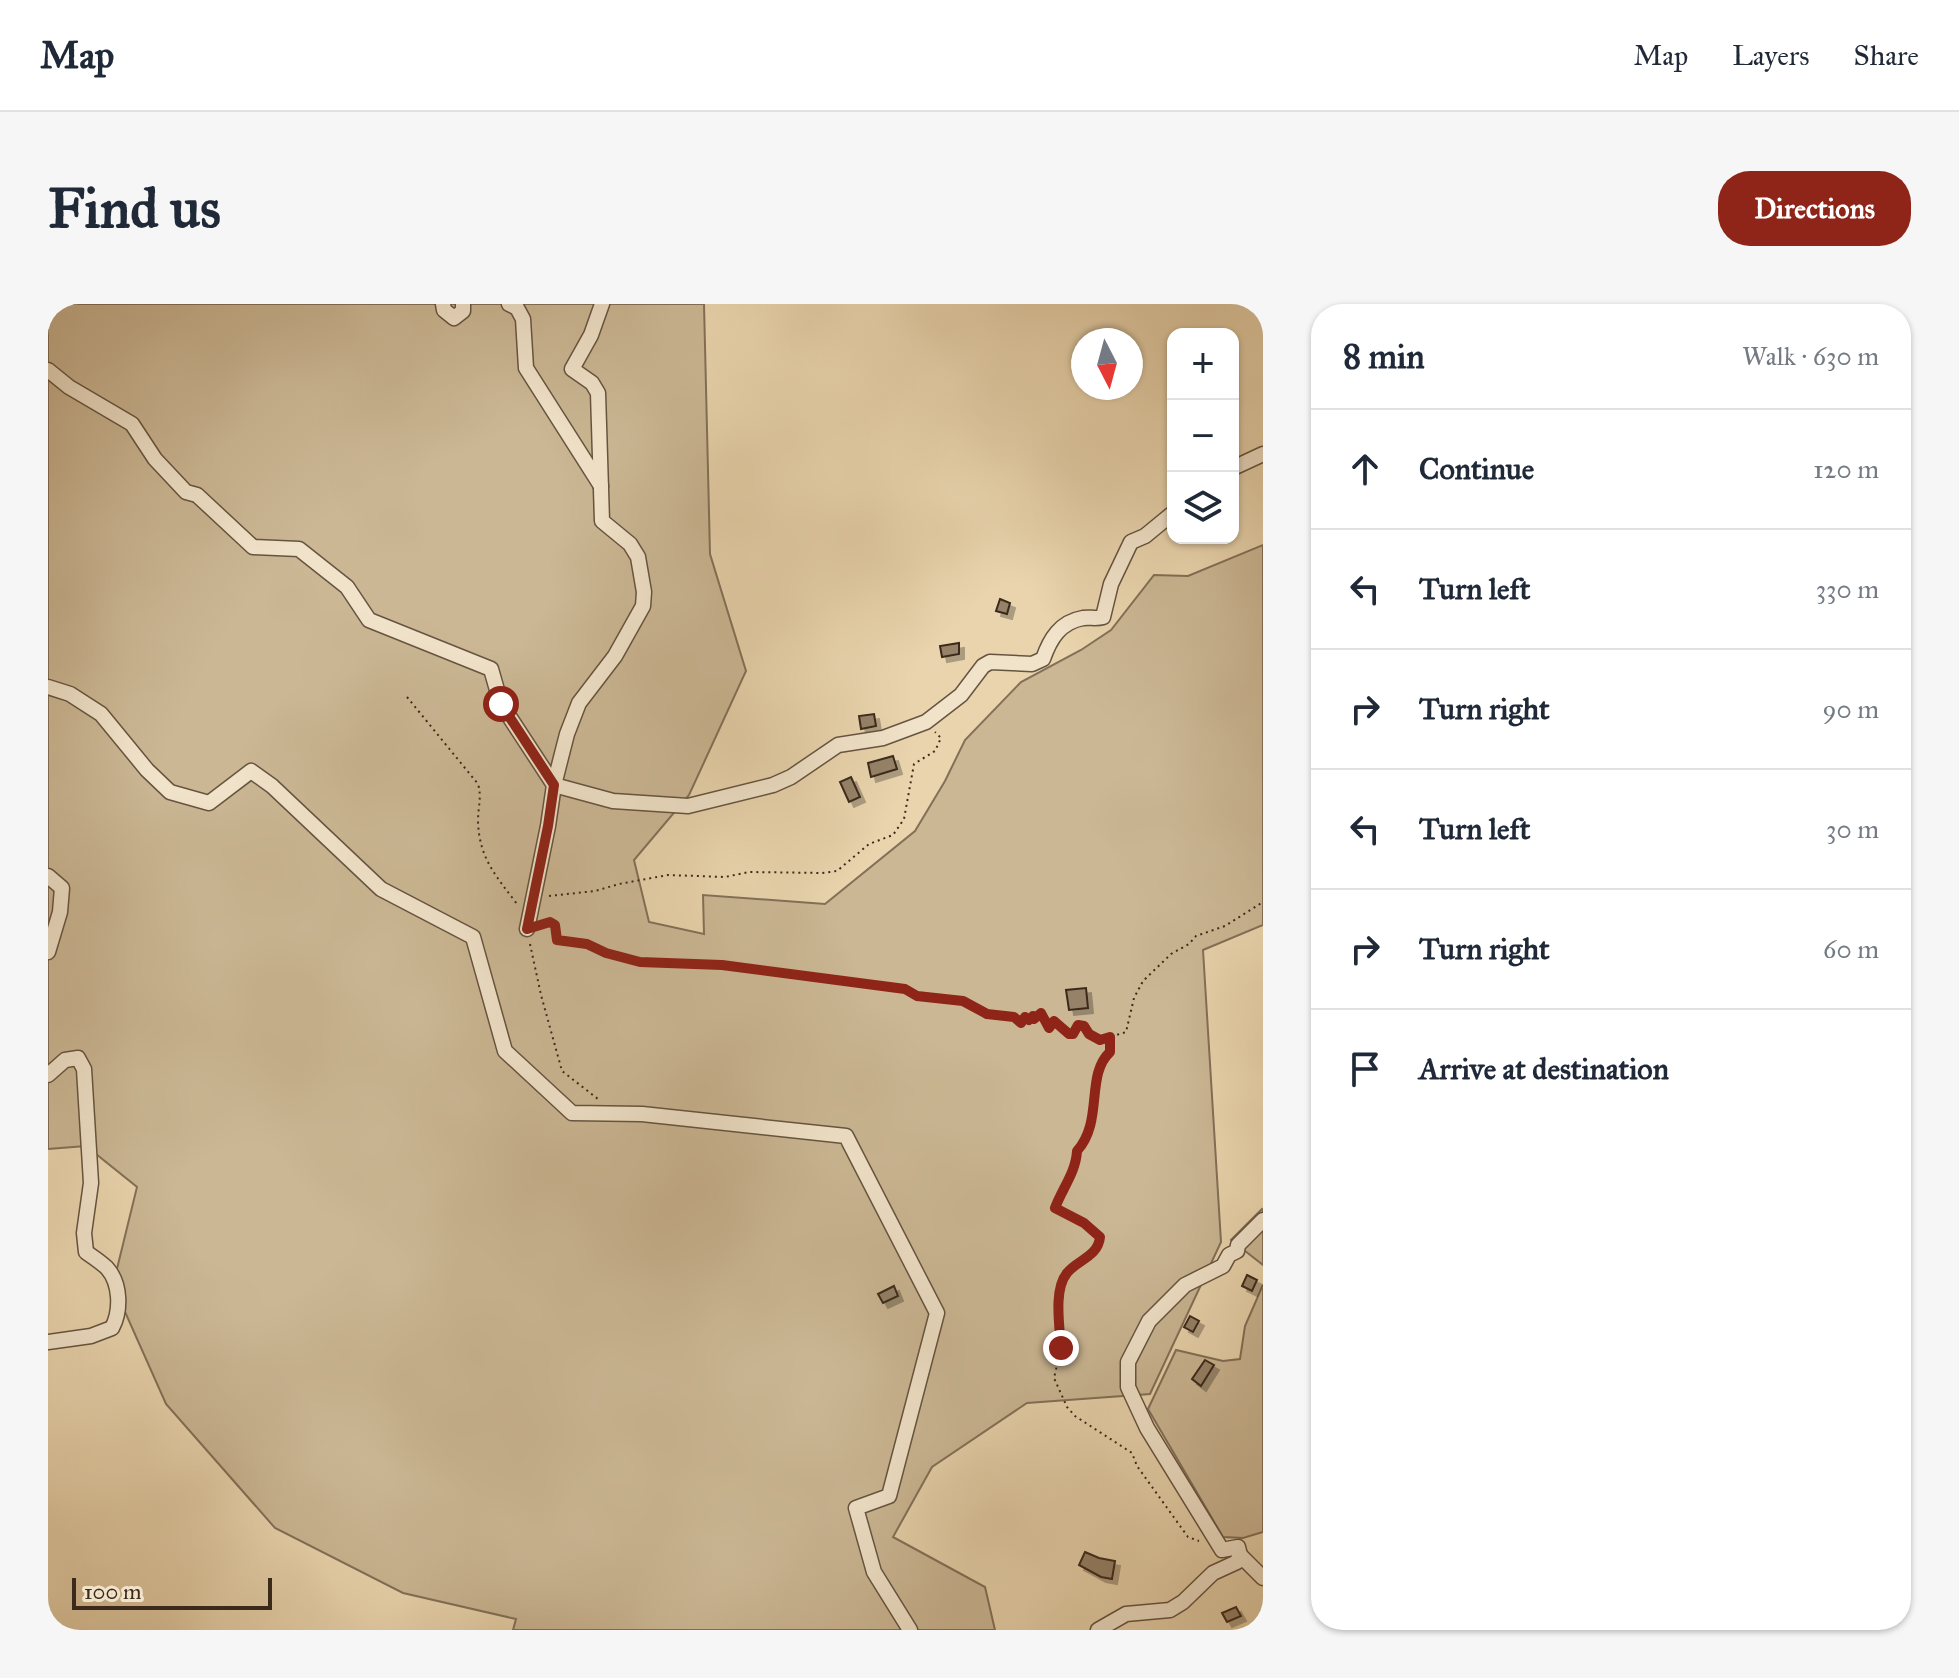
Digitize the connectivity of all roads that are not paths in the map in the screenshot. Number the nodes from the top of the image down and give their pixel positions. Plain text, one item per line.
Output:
1 (443, 304) edge
2 (463, 304) edge
3 (509, 304) edge
4 (602, 304) edge
5 (48, 370) edge
6 (1263, 454) edge
7 (1239, 465) edge
8 (601, 486) junction
9 (1167, 518) edge
10 (48, 687) edge
11 (554, 785) junction
12 (48, 876) edge
13 (527, 929) road end
14 (48, 952) edge
15 (48, 1075) edge
16 (1263, 1220) edge
17 (48, 1342) edge
18 (1240, 1555) junction
19 (1263, 1578) edge
20 (910, 1630) edge
21 (1098, 1630) edge

1 - 2 street
3 - 8 street
4 - 8 street
5 - 11 street
6 - 7 street
8 - 11 street
9 - 11 street
10 - 20 street
11 - 13 street
12 - 14 street
15 - 17 street
16 - 18 street
18 - 19 street
18 - 21 street

